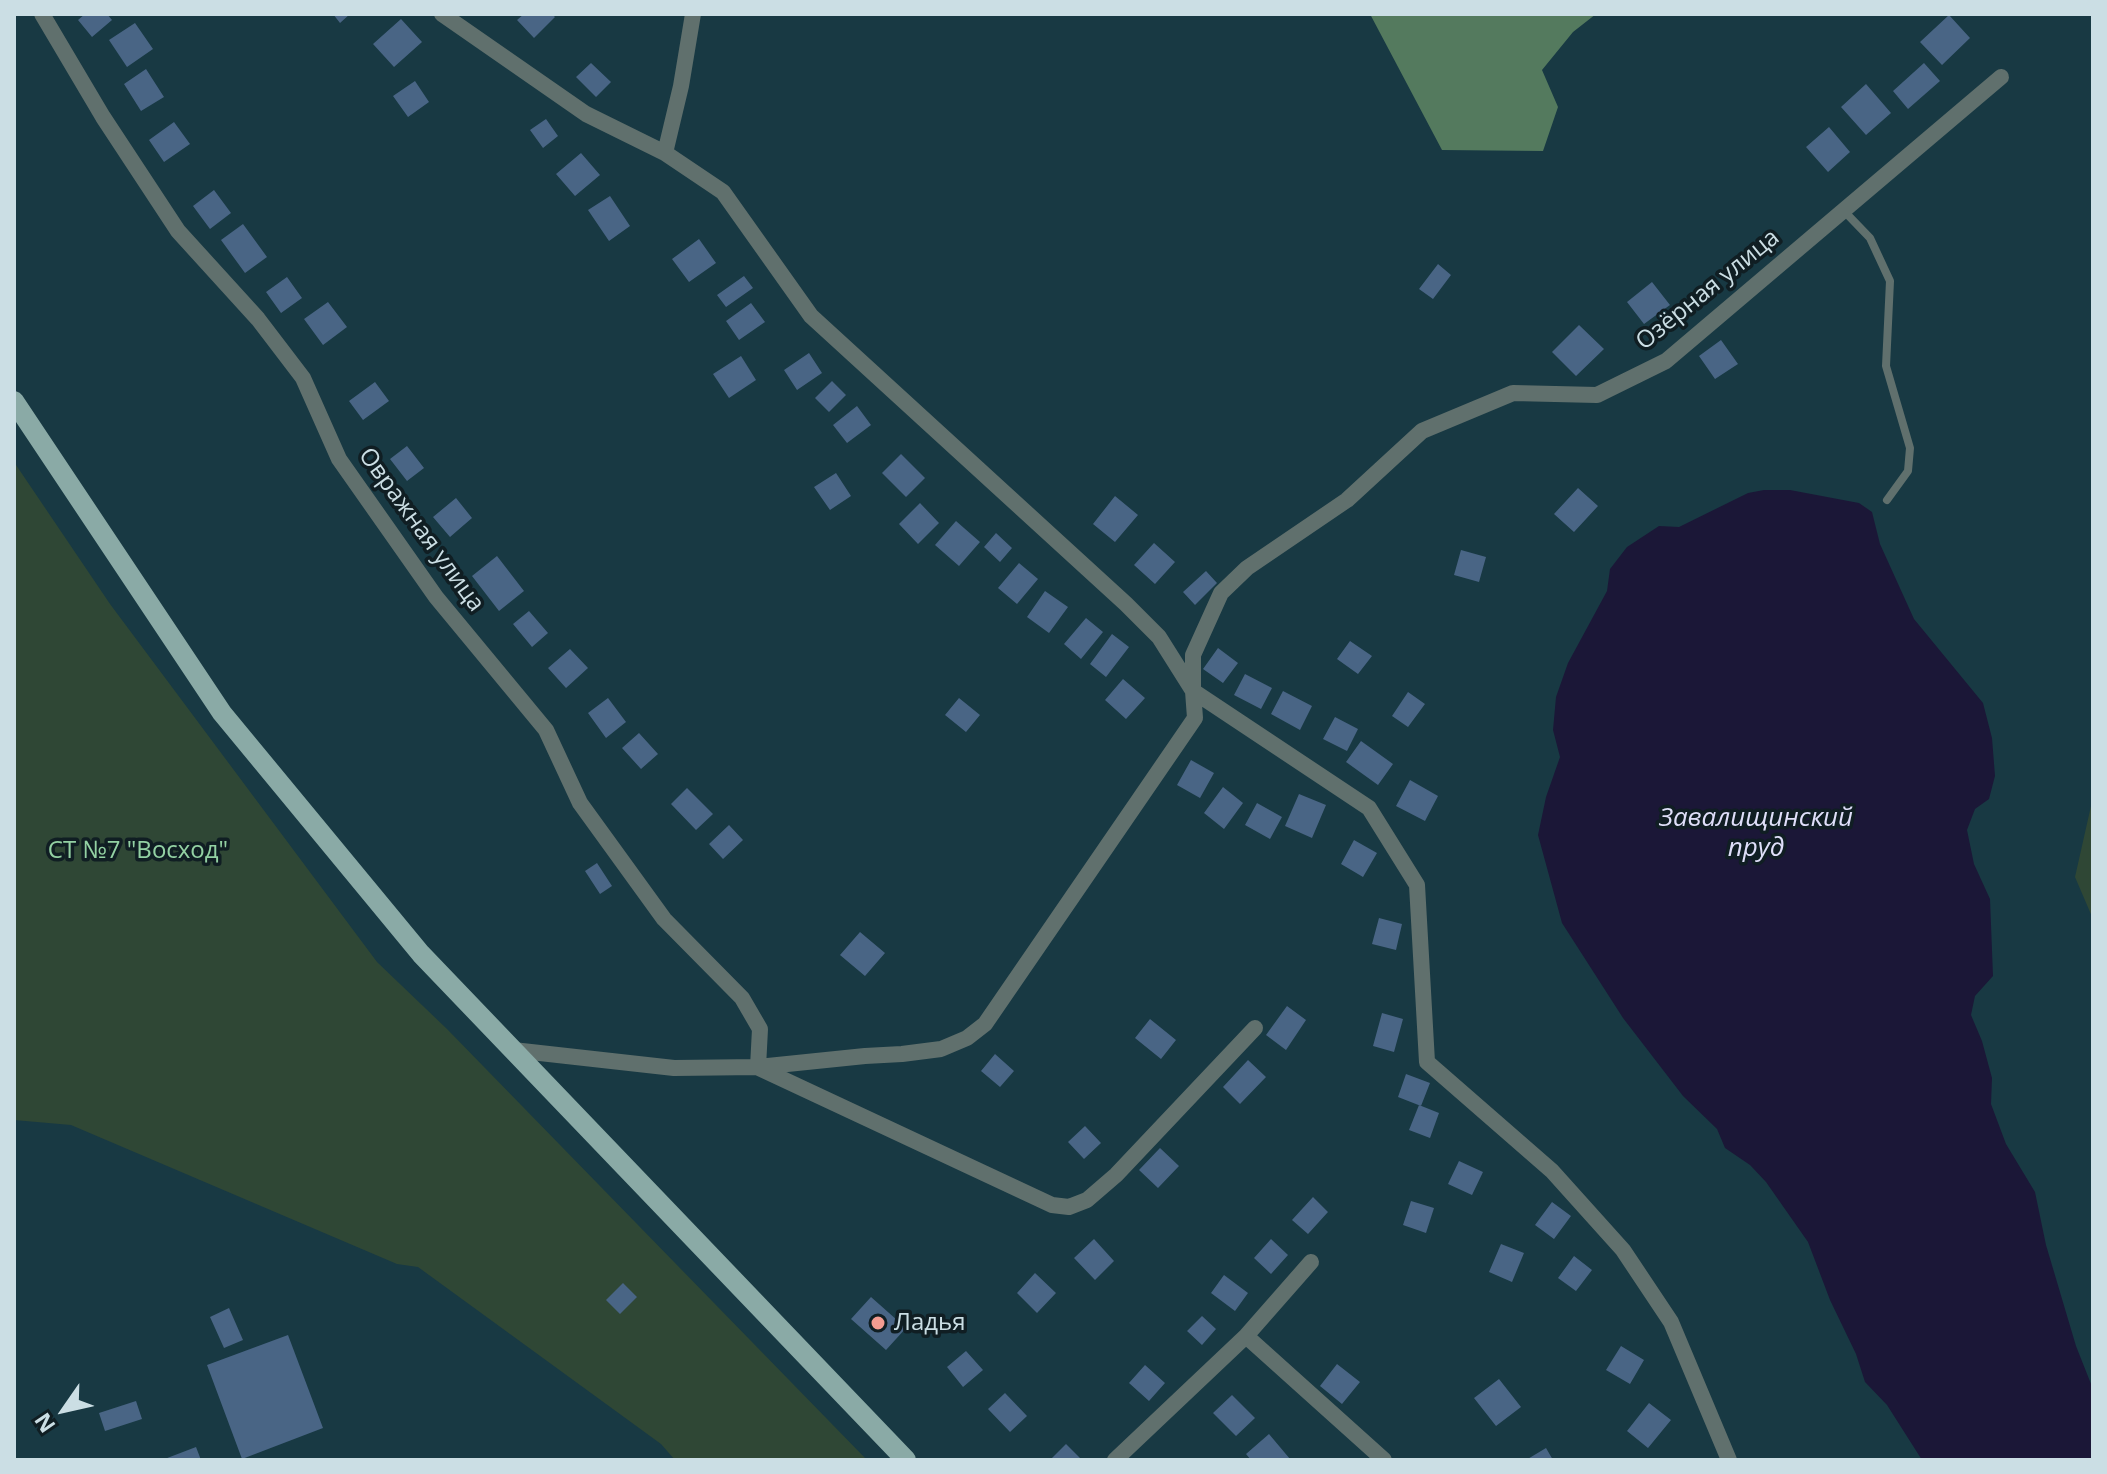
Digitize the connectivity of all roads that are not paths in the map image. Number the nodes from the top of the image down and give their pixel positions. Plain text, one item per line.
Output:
1 (42, 14) edge
2 (442, 14) edge
3 (693, 14) edge
4 (2001, 77) dead end
5 (665, 153) junction
6 (1843, 211) junction
7 (14, 401) edge
8 (1887, 500) dead end
9 (1193, 691) junction
10 (1255, 1028) dead end
11 (513, 1050) junction
12 (758, 1067) junction
13 (1311, 1262) dead end
14 (1246, 1336) junction
15 (906, 1460) edge
16 (1115, 1460) edge
17 (1384, 1460) edge
18 (1729, 1460) edge

1 - 12 street, Овражная улица
2 - 5 street
3 - 5 street
4 - 6 street, Озёрная улица
5 - 9 street
6 - 8 lane
6 - 9 street, Озёрная улица
7 - 11 main road
9 - 12 street, Озёрная улица
9 - 18 street
10 - 12 street
11 - 12 street, Озёрная улица
11 - 15 main road
13 - 14 street
14 - 16 street
14 - 17 street

